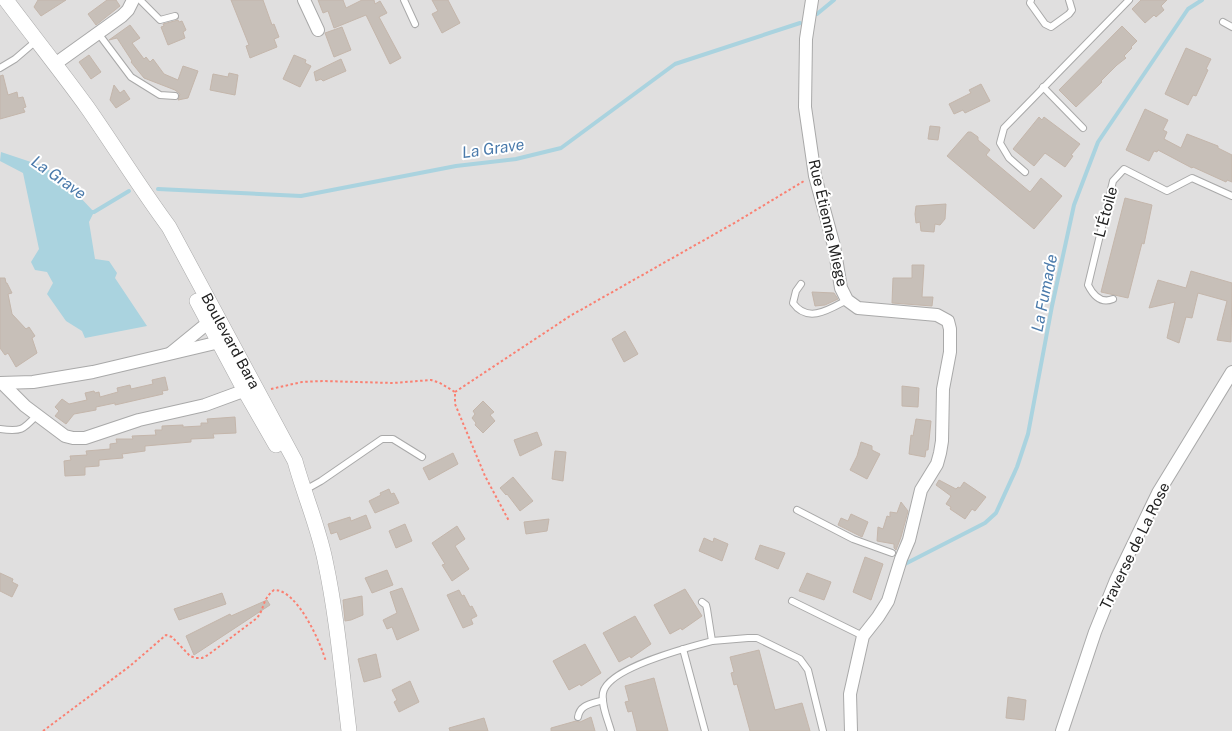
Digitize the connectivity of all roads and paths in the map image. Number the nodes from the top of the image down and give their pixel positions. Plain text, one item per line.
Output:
1 (6, 0) edge
2 (134, 0) edge
3 (140, 0) edge
4 (304, 0) edge
5 (404, 0) edge
6 (812, 0) edge
7 (1031, 0) edge
8 (1069, 0) edge
9 (1129, 0) edge
10 (175, 16) dead end
11 (1223, 22) dead end
12 (415, 24) dead end
13 (1232, 27) edge
14 (318, 30) dead end
15 (98, 33) junction
16 (37, 40) junction
17 (55, 64) junction
18 (0, 68) edge
19 (1043, 86) junction
20 (175, 96) dead end
21 (1083, 128) dead end
22 (1025, 172) dead end
23 (816, 176) junction
24 (1232, 196) edge
25 (801, 284) dead end
26 (1113, 299) dead end
27 (847, 300) junction
28 (213, 320) junction
29 (225, 342) junction
30 (169, 355) junction
31 (1232, 372) edge
32 (1, 382) edge
33 (254, 391) junction
34 (455, 392) junction
35 (37, 415) junction
36 (0, 429) edge
37 (422, 457) dead end
38 (303, 489) junction
39 (797, 510) dead end
40 (509, 522) dead end
41 (897, 555) junction
42 (792, 601) dead end
43 (702, 602) dead end
44 (863, 636) junction
45 (712, 641) junction
46 (683, 649) junction
47 (327, 663) dead end
48 (603, 700) junction
49 (578, 717) dead end
50 (43, 731) edge
51 (350, 731) edge
52 (611, 731) edge
53 (705, 731) edge
54 (823, 731) edge
55 (851, 731) edge
56 (1062, 731) edge

1 - 16 street, Boulevard Bara
2 - 15 street
3 - 10 lane
4 - 14 street
5 - 12 lane
6 - 23 street, Rue Étienne Miege
7 - 8 lane
9 - 19 lane
11 - 13 lane
15 - 17 street
15 - 20 lane
16 - 17 street, Boulevard Bara
16 - 18 lane
17 - 28 street, Boulevard Bara
19 - 21 lane
19 - 22 lane
23 - 27 street, Rue Étienne Miege
23 - 34 path
24 - 26 lane, L'Étoile
25 - 27 lane
27 - 41 street, Rue Étienne Miege
28 - 29 street, Boulevard Bara
28 - 30 street
29 - 30 street
29 - 33 street, Boulevard Bara
30 - 32 street
31 - 56 street, Traverse de La Rose
32 - 35 street
33 - 34 path
33 - 35 street
33 - 38 street, Boulevard Bara
34 - 40 path
35 - 36 lane
37 - 38 lane
38 - 51 street, Boulevard Bara
39 - 41 lane
41 - 44 street, Rue Étienne Miege
42 - 44 lane
43 - 45 lane
44 - 55 street, Rue Étienne Miege
45 - 46 lane
45 - 54 lane
46 - 48 lane
46 - 53 lane
47 - 50 path
48 - 49 lane
48 - 52 lane

